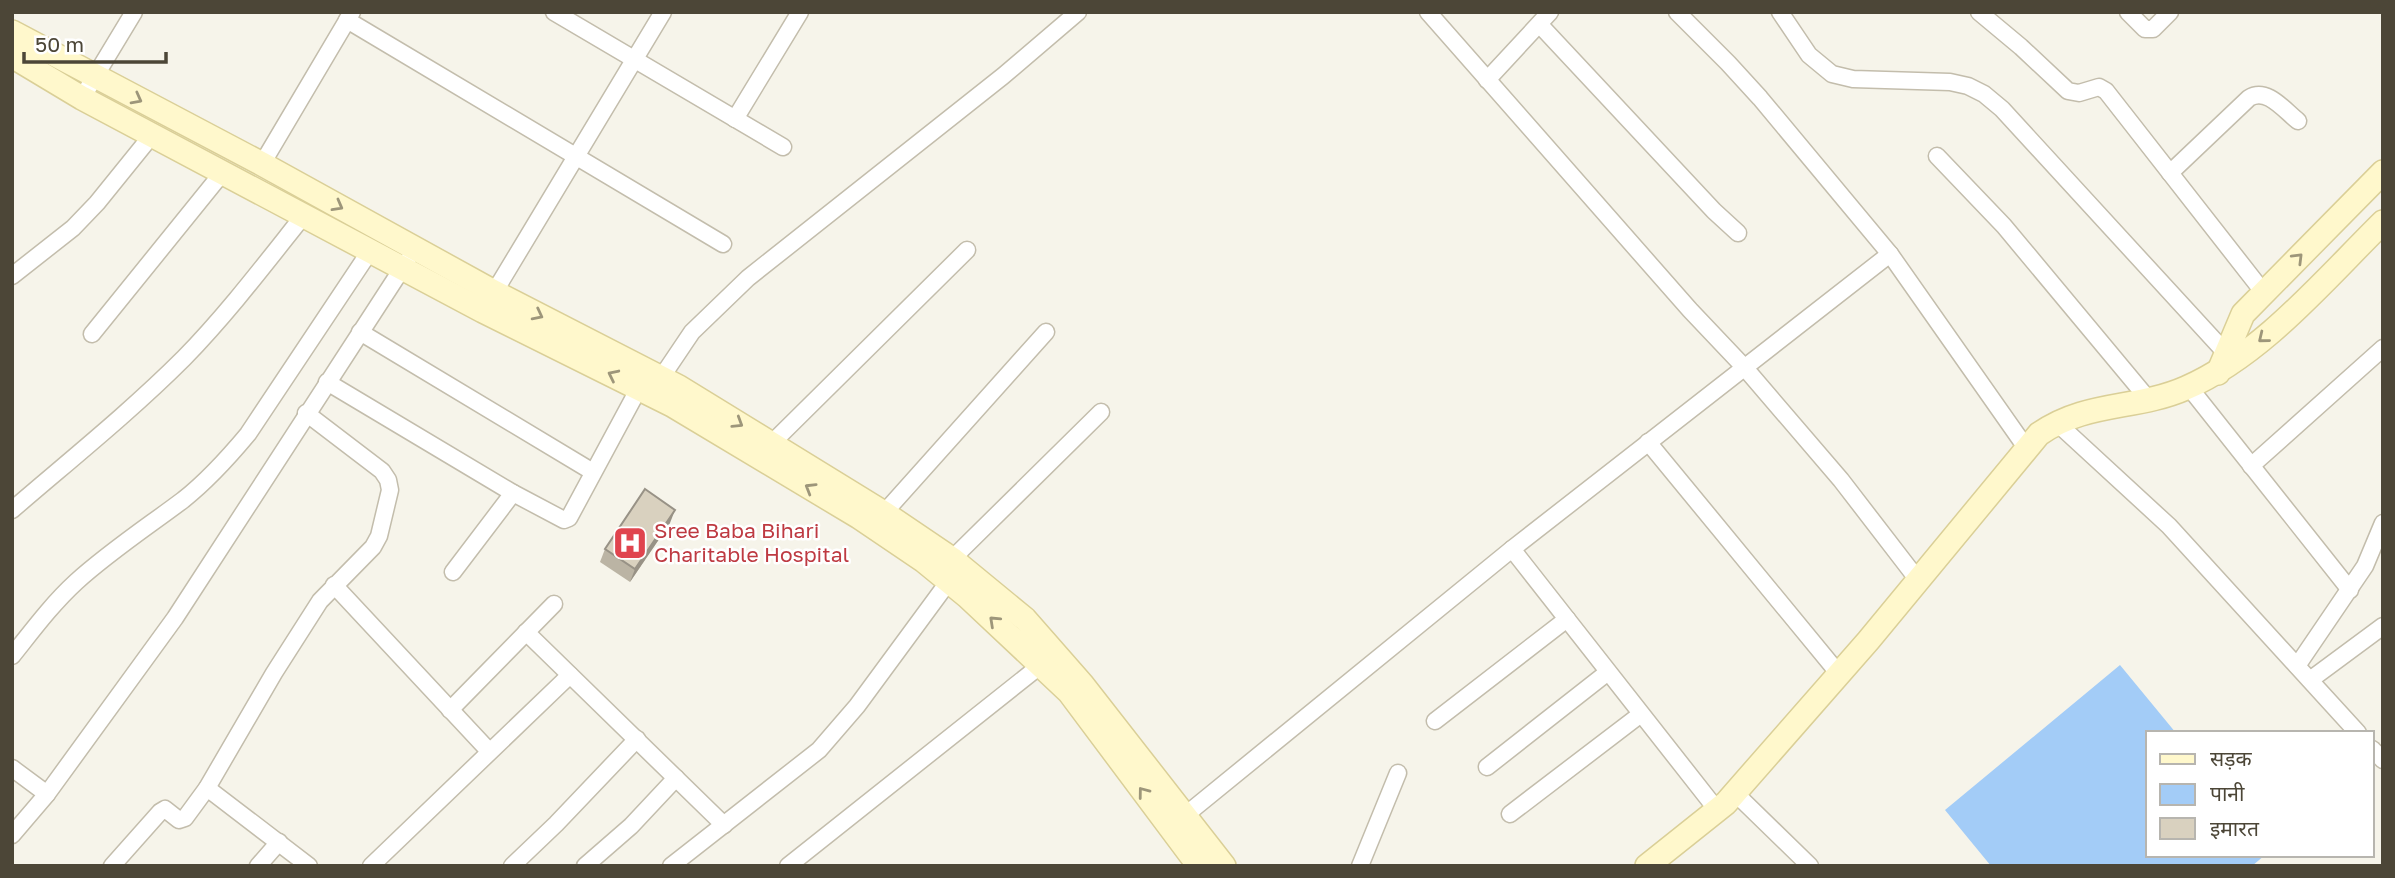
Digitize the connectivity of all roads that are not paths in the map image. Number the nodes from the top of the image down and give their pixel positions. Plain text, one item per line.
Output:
1 (134, 12) edge
2 (663, 12) edge
3 (800, 12) edge
4 (1078, 12) edge
5 (1428, 12) edge
6 (1550, 12) edge
7 (1676, 12) edge
8 (1780, 12) edge
9 (1979, 12) edge
10 (2128, 12) edge
11 (2170, 12) edge
12 (558, 13) edge
13 (350, 16) edge
14 (1540, 26) junction
15 (12, 32) edge
16 (12, 56) edge
17 (635, 60) junction
18 (94, 76) junction
19 (1487, 80) junction
20 (82, 97) junction
21 (735, 119) junction
22 (2298, 121) dead end
23 (152, 135) junction
24 (783, 147) dead end
25 (1937, 156) dead end
26 (576, 157) junction
27 (262, 164) junction
28 (223, 172) junction
29 (2383, 172) edge
30 (2170, 173) junction
31 (304, 215) junction
32 (2383, 222) edge
33 (1738, 233) dead end
34 (723, 244) dead end
35 (967, 250) dead end
36 (370, 251) junction
37 (1890, 254) junction
38 (409, 258) junction
39 (12, 276) edge
40 (2264, 293) junction
41 (489, 301) junction
42 (360, 332) junction
43 (1046, 332) dead end
44 (92, 334) dead end
45 (2383, 348) edge
46 (2221, 362) junction
47 (1745, 368) junction
48 (661, 378) junction
49 (327, 382) junction
50 (2189, 387) junction
51 (639, 388) junction
52 (2149, 400) junction
53 (1101, 412) dead end
54 (306, 413) junction
55 (2056, 422) junction
56 (1648, 442) junction
57 (771, 444) junction
58 (2027, 449) junction
59 (2250, 466) junction
60 (593, 472) junction
61 (513, 493) junction
62 (12, 510) edge
63 (884, 513) junction
64 (2383, 523) edge
65 (1512, 549) junction
66 (2383, 557) edge
67 (952, 558) junction
68 (2365, 566) junction
69 (453, 572) dead end
70 (1918, 580) junction
71 (949, 581) junction
72 (334, 585) junction
73 (2350, 590) junction
74 (554, 604) dead end
75 (1567, 619) junction
76 (2383, 626) edge
77 (526, 632) junction
78 (12, 656) edge
79 (1041, 665) junction
80 (2297, 666) junction
81 (1608, 672) junction
82 (1839, 674) junction
83 (570, 675) junction
84 (2310, 680) junction
85 (450, 710) junction
86 (1642, 714) junction
87 (1434, 721) dead end
88 (2356, 731) edge
89 (637, 739) junction
90 (489, 751) junction
91 (1487, 767) dead end
92 (12, 768) edge
93 (1398, 773) dead end
94 (676, 778) junction
95 (207, 788) junction
96 (1735, 793) junction
97 (47, 794) junction
98 (1717, 810) junction
99 (1510, 814) dead end
100 (1177, 822) junction
101 (724, 825) junction
102 (12, 835) edge
103 (279, 842) junction
104 (1799, 862) edge
105 (112, 866) edge
106 (258, 866) edge
107 (309, 866) edge
108 (371, 866) edge
109 (512, 866) edge
110 (585, 866) edge
111 (671, 866) edge
112 (788, 866) edge
113 (1199, 866) edge
114 (1224, 866) edge
115 (1360, 866) edge
116 (1647, 866) edge

1 - 18 street
2 - 17 street
3 - 21 street
4 - 48 street
5 - 19 street
6 - 14 street
7 - 37 street
8 - 46 street
9 - 30 street
10 - 11 street
12 - 17 street
13 - 26 street
13 - 27 street
14 - 19 street
14 - 33 street
15 - 18 street
16 - 20 street
17 - 21 street
17 - 26 street
18 - 20 street
18 -> 27 street
19 - 47 street
20 - 23 street
21 - 24 street
22 - 30 street
23 - 28 street
23 - 39 street
25 - 52 street
26 - 34 street
26 - 41 street
27 -> 38 street
28 - 31 street
28 - 44 street
40 -> 29 street
30 - 40 street
31 - 36 street
31 - 62 street
32 -> 46 street
35 - 57 street
36 - 38 street
36 - 78 street
37 - 47 street
37 - 58 street
38 - 41 street
38 - 42 street
40 - 46 street
41 -> 48 street
51 -> 41 street
42 - 49 street
42 - 60 street
43 - 63 street
45 - 59 street
46 - 50 street
47 - 56 street
47 - 70 street
48 -> 57 street
49 - 54 street
49 - 61 street
50 - 52 street
50 - 59 street
51 - 60 street
71 -> 51 street
52 - 55 street
53 - 67 street
54 - 72 street
54 - 97 street
55 - 58 street
55 - 80 street
56 - 65 street
56 - 82 street
57 - 63 street
58 - 70 street
59 - 73 street
60 - 61 street
61 - 69 street
63 - 67 street
64 - 68 street
65 - 75 street
65 - 100 street
66 - 68 street
67 - 100 street
68 - 73 street
70 - 82 street
79 -> 71 street
71 - 101 street
72 - 85 street
72 - 95 street
73 - 80 street
74 - 77 street
75 - 81 street
75 - 87 street
76 - 84 street
77 - 83 street
77 - 85 street
100 -> 79 street
79 - 112 street
80 - 84 street
81 - 86 street
81 - 91 street
82 - 96 street
83 - 89 street
83 - 90 street
84 - 88 street
85 - 90 street
86 - 98 street
86 - 99 street
89 - 94 street
89 - 109 street
90 - 108 street
92 - 97 street
93 - 115 street
94 - 101 street
94 - 110 street
95 - 103 street
95 - 105 street
96 - 98 street
96 - 104 street
97 - 102 street
98 - 116 street
100 - 113 street
100 - 114 street
101 - 111 street
103 - 106 street
103 - 107 street

